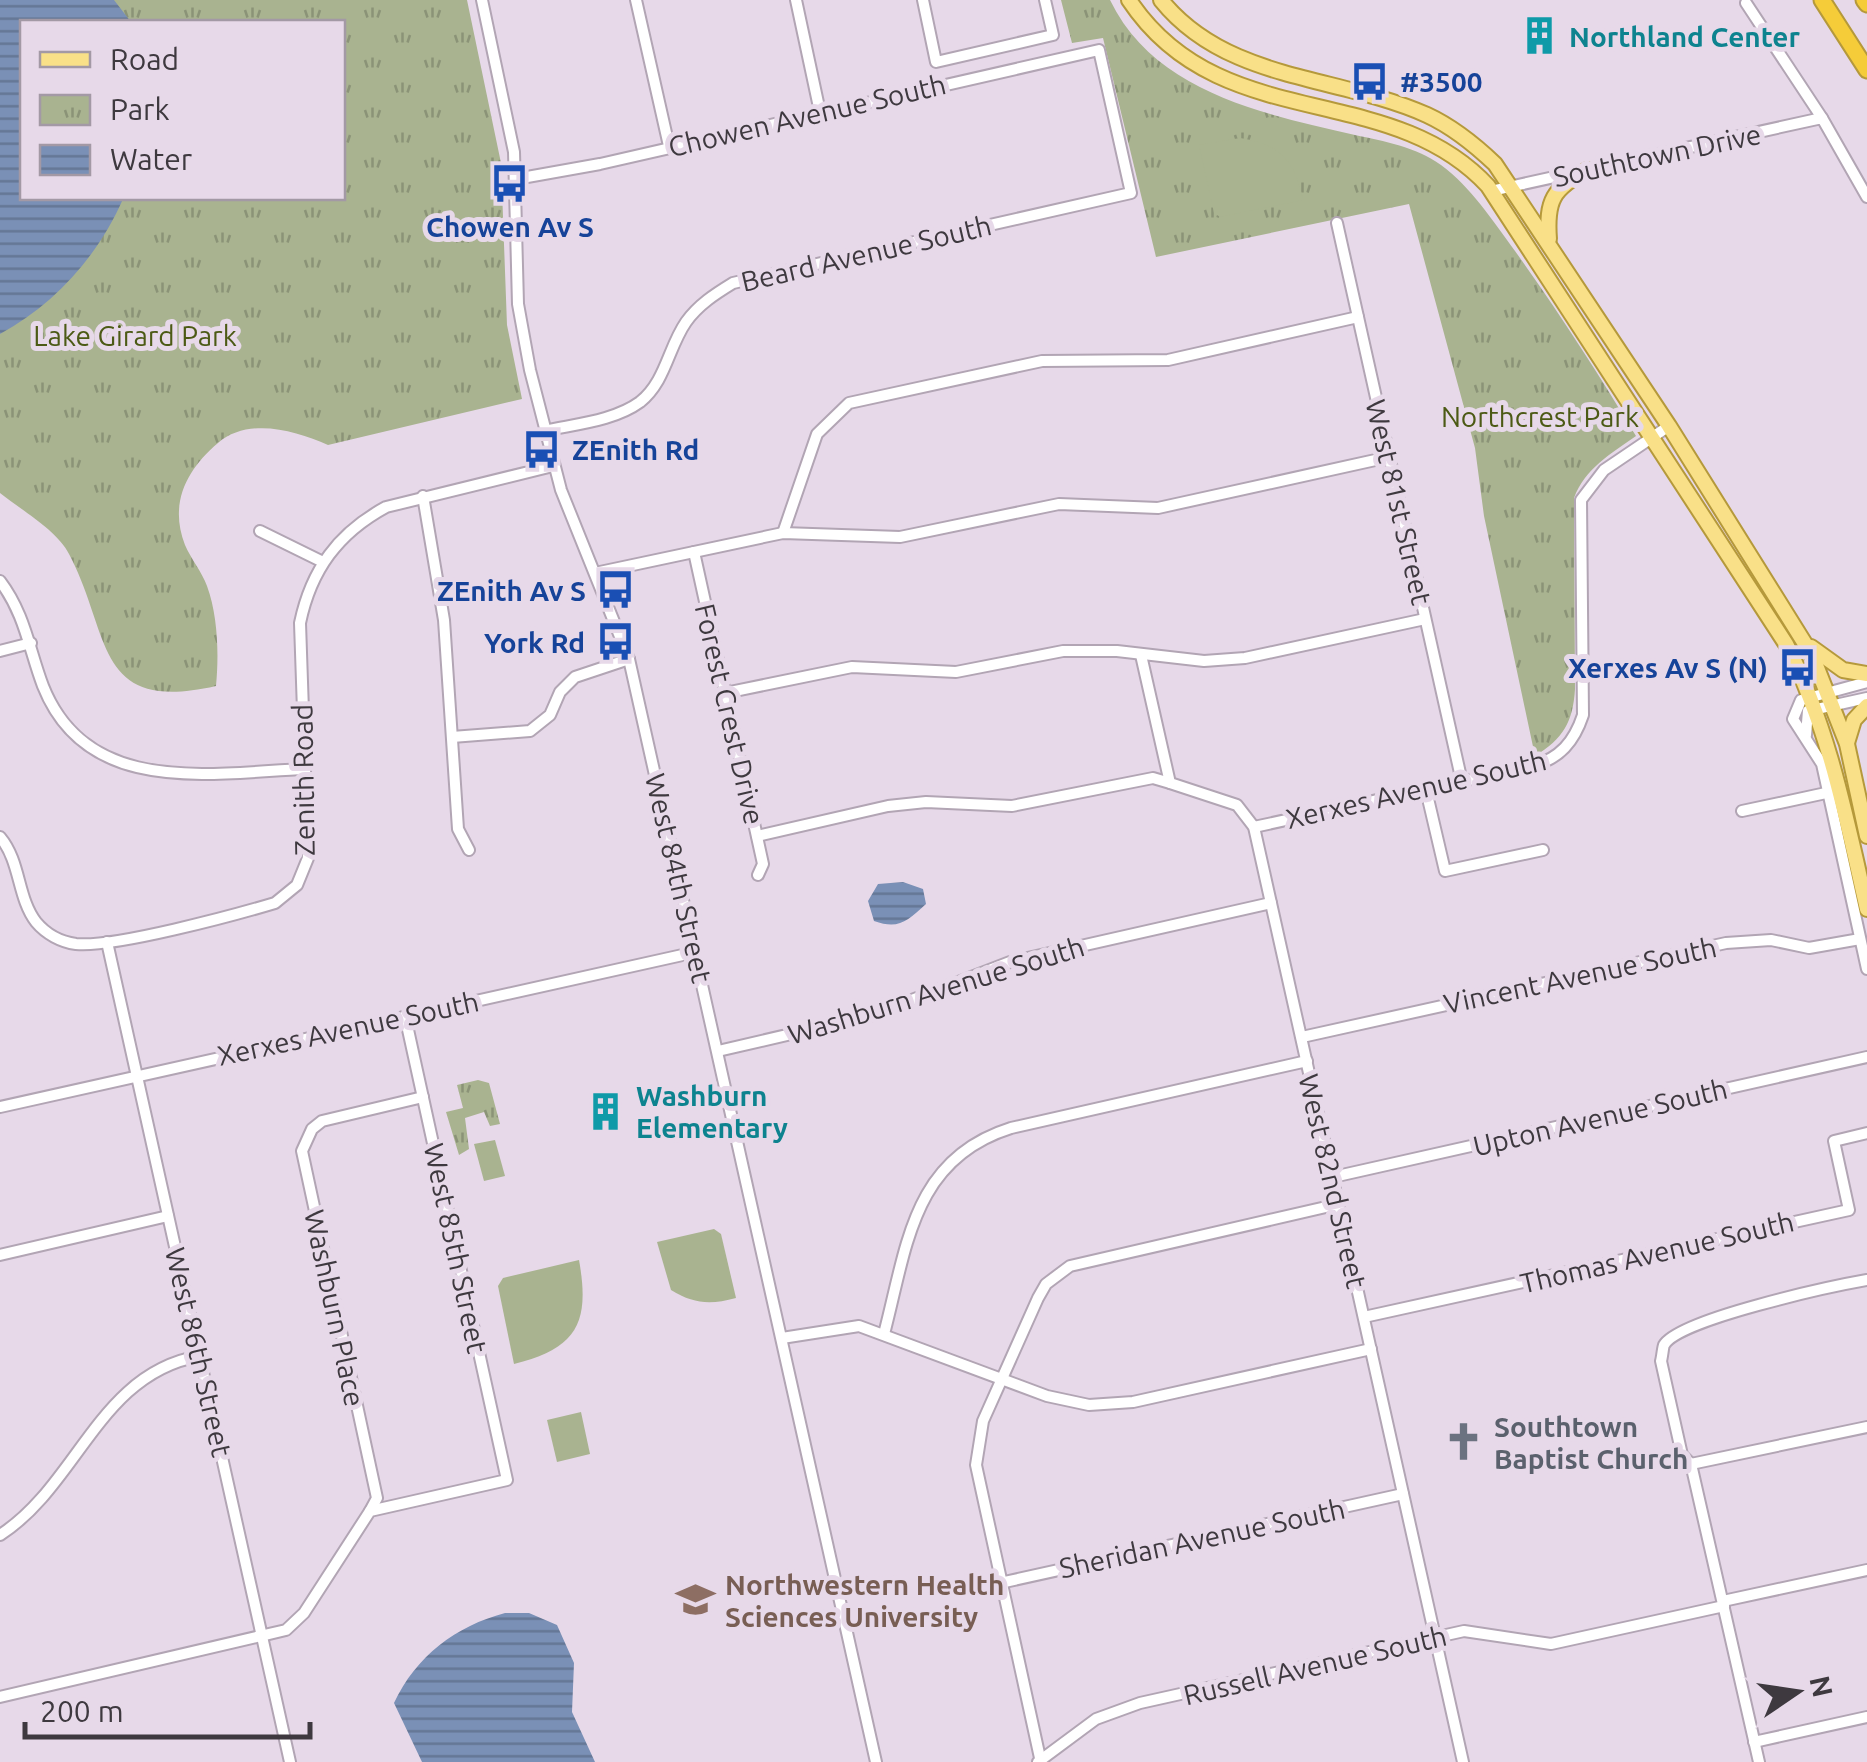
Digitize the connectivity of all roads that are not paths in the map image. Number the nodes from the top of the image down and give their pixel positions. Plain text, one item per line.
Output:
1 (482, 0) edge
2 (636, 0) edge
3 (796, 0) edge
4 (923, 0) edge
5 (1045, 0) edge
6 (1130, 0) edge
7 (1822, 0) edge
8 (1163, 1) edge
9 (1746, 3) dead end
10 (1867, 70) edge
11 (820, 112) junction
12 (1822, 118) junction
13 (668, 146) junction
14 (1587, 170) junction
15 (516, 179) junction
16 (1511, 186) junction
17 (1491, 191) junction
18 (1131, 193) joint
19 (1867, 197) edge
20 (1337, 222) dead end
21 (1549, 245) junction
22 (1358, 317) junction
23 (1669, 426) junction
24 (544, 431) junction
25 (1652, 438) junction
26 (1389, 456) junction
27 (553, 466) junction
28 (422, 496) junction
29 (260, 531) dead end
30 (783, 532) junction
31 (694, 552) junction
32 (323, 562) junction
33 (595, 572) junction
34 (0, 581) edge
35 (1425, 619) junction
36 (1804, 642) junction
37 (31, 644) junction
38 (0, 650) edge
39 (1141, 654) junction
40 (629, 660) junction
41 (1867, 678) edge
42 (725, 693) junction
43 (1832, 697) junction
44 (1867, 698) edge
45 (1814, 702) junction
46 (1867, 706) edge
47 (542, 724) junction
48 (549, 734) dead end
49 (452, 737) junction
50 (1846, 744) junction
51 (305, 769) junction
52 (1462, 782) junction
53 (1170, 783) junction
54 (1426, 790) junction
55 (1826, 793) junction
56 (1742, 812) dead end
57 (1254, 828) junction
58 (757, 836) junction
59 (1867, 836) edge
60 (0, 837) edge
61 (469, 850) dead end
62 (1543, 850) dead end
63 (758, 875) dead end
64 (1271, 903) junction
65 (1867, 909) edge
66 (1860, 939) junction
67 (107, 942) junction
68 (696, 952) junction
69 (1867, 969) edge
70 (405, 1016) junction
71 (1302, 1037) junction
72 (718, 1051) junction
73 (1867, 1057) edge
74 (1307, 1062) junction
75 (137, 1075) junction
76 (424, 1097) junction
77 (0, 1107) edge
78 (1867, 1132) edge
79 (1333, 1177) junction
80 (1338, 1204) junction
81 (168, 1216) junction
82 (0, 1255) edge
83 (1867, 1280) edge
84 (1364, 1317) junction
85 (884, 1334) junction
86 (782, 1338) junction
87 (1371, 1349) junction
88 (200, 1356) junction
89 (1001, 1379) junction
90 (1867, 1427) edge
91 (1691, 1464) junction
92 (1404, 1494) junction
93 (370, 1510) junction
94 (0, 1535) edge
95 (1867, 1570) edge
96 (1000, 1583) junction
97 (1724, 1604) junction
98 (262, 1637) junction
99 (1435, 1638) junction
100 (0, 1697) edge
101 (1867, 1717) edge
102 (1754, 1742) junction
103 (1039, 1760) edge
104 (290, 1762) edge
105 (876, 1762) edge
106 (1463, 1762) edge
107 (1759, 1762) edge

1 - 15 street, West 84th Street
2 - 13 street
3 - 11 street
4 - 5 street
6 - 17 main road
7 - 10 highway
8 - 16 main road
9 - 12 street
11 - 13 street, Chowen Avenue South
11 - 18 street, Chowen Avenue South
12 - 14 street, Southtown Drive
12 - 19 street
13 - 15 street, Chowen Avenue South
14 - 16 street, Southtown Drive
14 - 21 main road
15 - 24 street, West 84th Street
16 - 17 street, Southtown Drive
16 - 21 main road
17 - 25 main road
18 - 24 street, Beard Avenue South
20 - 22 street, West 81st Street
21 - 23 main road
22 - 26 street, West 81st Street
22 - 30 street
23 - 25 street, Xerxes Avenue South
23 - 36 main road
24 - 27 street, West 84th Street
25 - 45 main road
25 - 52 street, Xerxes Avenue South
26 - 30 street
26 - 35 street, West 81st Street
27 - 28 street, Zenith Road
27 - 33 street, West 84th Street
28 - 32 street, Zenith Road
28 - 49 street
29 - 32 street
30 - 31 street
31 - 33 street
31 - 42 street, Forest Crest Drive
32 - 51 street, Zenith Road
33 - 40 street, West 84th Street
34 - 37 street
35 - 39 street
35 - 52 street, West 81st Street
36 - 41 main road
36 - 43 main road
37 - 38 street
37 - 51 street
39 - 42 street
39 - 53 street
40 - 47 street
40 - 68 street, West 84th Street
41 - 43 street
42 - 58 street, Forest Crest Drive
43 - 44 street
43 - 45 street
43 - 50 main road
45 - 55 street
45 - 65 main road
46 - 50 main road
47 - 48 street
47 - 49 street
49 - 61 street
50 - 59 main road
51 - 67 street, Zenith Road
52 - 54 street, Xerxes Avenue South
53 - 57 street
53 - 58 street
54 - 57 street, Xerxes Avenue South
54 - 62 street
55 - 56 street
55 - 66 street
57 - 64 street, West 82nd Street
58 - 63 street, Forest Crest Drive
60 - 67 street, Zenith Road
64 - 71 street, West 82nd Street
64 - 72 street, Washburn Avenue South
66 - 69 street
66 - 71 street, Vincent Avenue South
67 - 75 street, West 86th Street
68 - 70 street, Xerxes Avenue South
68 - 72 street, West 84th Street
70 - 75 street, Xerxes Avenue South
70 - 76 street, West 85th Street
71 - 74 street, West 82nd Street
72 - 86 street, West 84th Street
73 - 79 street, Upton Avenue South
74 - 79 street, West 82nd Street
74 - 85 street
75 - 77 street, Xerxes Avenue South
75 - 81 street, West 86th Street
76 - 93 street, Washburn Place
76 - 93 street, West 85th Street
78 - 84 street, Thomas Avenue South
79 - 80 street, West 82nd Street
80 - 84 street, West 82nd Street
80 - 89 street
81 - 82 street
81 - 88 street, West 86th Street
83 - 91 street
84 - 87 street, West 82nd Street
85 - 86 street
85 - 89 street
86 - 105 street, West 84th Street
87 - 89 street
87 - 92 street, West 82nd Street
88 - 94 street
88 - 98 street, West 86th Street
89 - 96 street
90 - 91 street
91 - 97 street
92 - 96 street, Sheridan Avenue South
92 - 99 street, West 82nd Street
93 - 98 street
95 - 97 street, Russell Avenue South
96 - 103 street
97 - 99 street, Russell Avenue South
97 - 102 street
98 - 100 street
98 - 104 street, West 86th Street
99 - 103 street, Russell Avenue South
99 - 106 street, West 82nd Street
101 - 102 street
102 - 107 street

